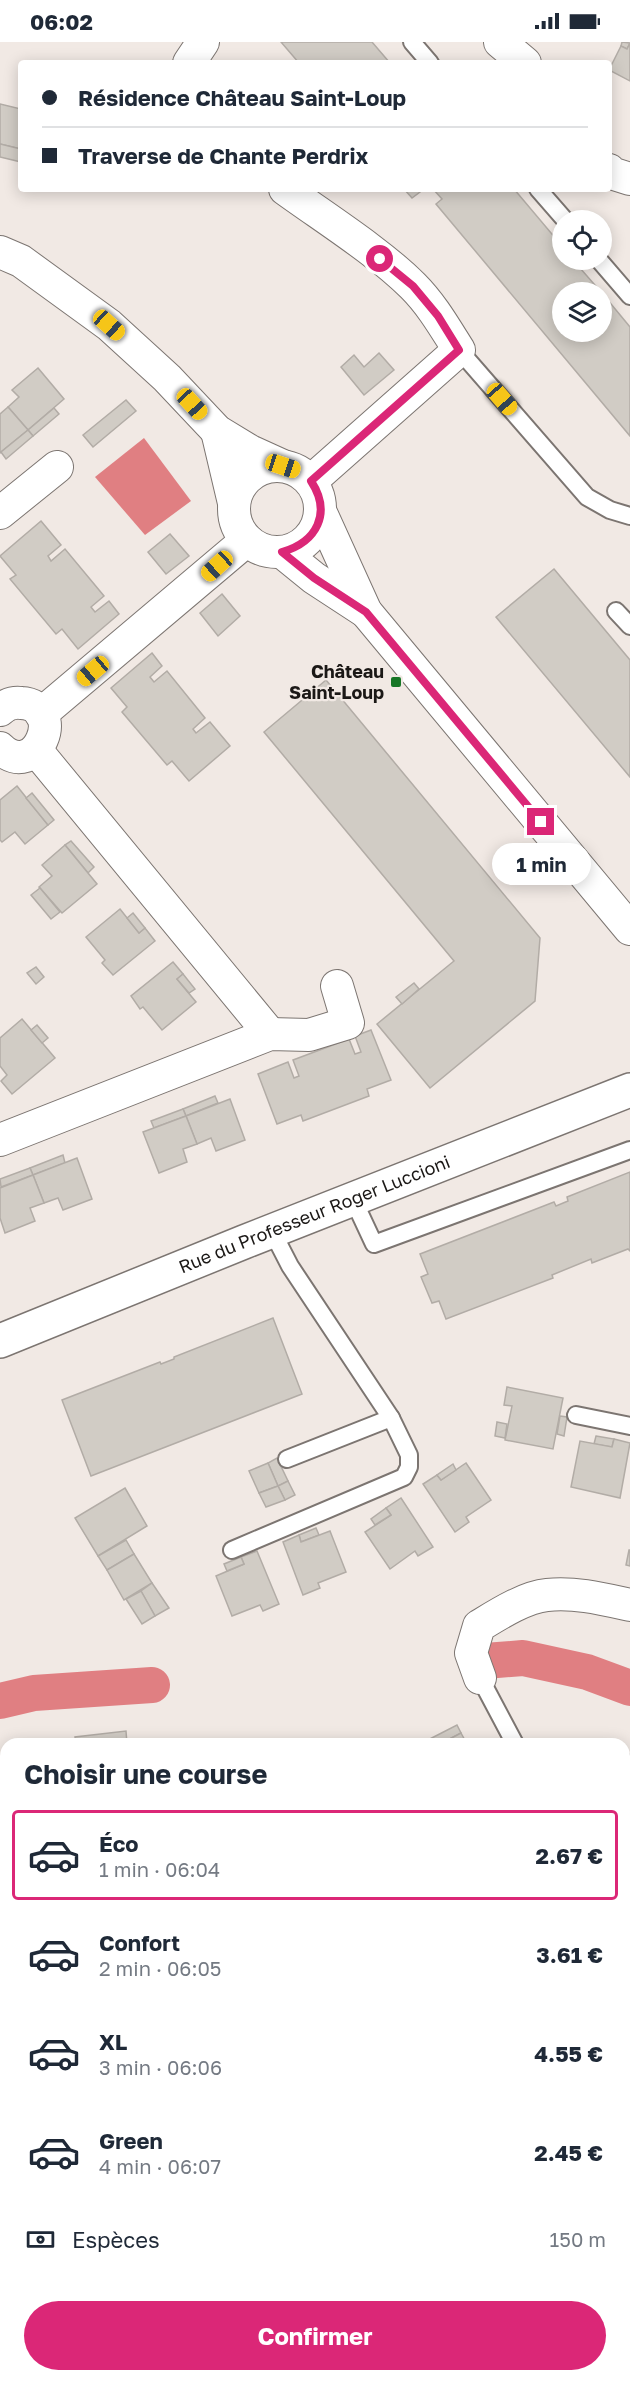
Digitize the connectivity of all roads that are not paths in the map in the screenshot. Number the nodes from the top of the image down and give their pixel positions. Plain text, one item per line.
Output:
1 (202, 42) edge
2 (412, 42) edge
3 (500, 42) edge
4 (191, 60) edge
5 (427, 60) edge
6 (521, 60) edge
7 (612, 173) edge
8 (630, 179) edge
9 (289, 192) edge
10 (541, 192) edge
11 (556, 210) edge
12 (0, 252) edge
13 (608, 270) edge
14 (630, 296) edge
15 (459, 350) junction
16 (217, 431) junction
17 (283, 466) junction
18 (57, 467) dead end
19 (311, 481) junction
20 (234, 503) junction
21 (0, 513) edge
22 (321, 513) junction
23 (630, 516) edge
24 (247, 540) junction
25 (282, 552) junction
26 (616, 611) dead end
27 (366, 612) junction
28 (630, 626) edge
29 (2, 705) edge
30 (41, 714) junction
31 (36, 750) junction
32 (1, 751) edge
33 (630, 929) edge
34 (337, 986) dead end
35 (270, 1034) junction
36 (630, 1090) edge
37 (0, 1140) edge
38 (630, 1150) edge
39 (353, 1198) junction
40 (272, 1231) junction
41 (0, 1341) edge
42 (576, 1414) dead end
43 (391, 1418) junction
44 (630, 1426) edge
45 (287, 1459) dead end
46 (232, 1550) dead end
47 (630, 1605) edge
48 (480, 1678) joint
49 (512, 1738) edge

1 - 4 street
2 - 5 lane
3 - 6 street
7 - 8 street
9 - 15 street
10 - 11 lane
12 - 16 street
13 - 14 lane
15 - 19 street
15 - 23 lane
16 - 17 street
16 - 20 street
17 - 19 street
17 - 20 street
18 - 21 street
19 - 22 street
20 - 24 street
22 - 25 street
22 - 27 street
24 - 25 street
24 - 30 street
25 - 27 street
26 - 28 lane
27 - 33 street
29 - 30 street
30 - 31 street
31 - 32 street
31 - 35 street
34 - 35 street
35 - 37 street
36 - 39 street, Rue du Professeur Roger Luccioni
38 - 39 lane
39 - 40 street, Rue du Professeur Roger Luccioni
40 - 41 street, Rue du Professeur Roger Luccioni
40 - 43 lane
42 - 44 lane
43 - 45 lane
43 - 46 lane
47 - 48 street
48 - 49 lane

